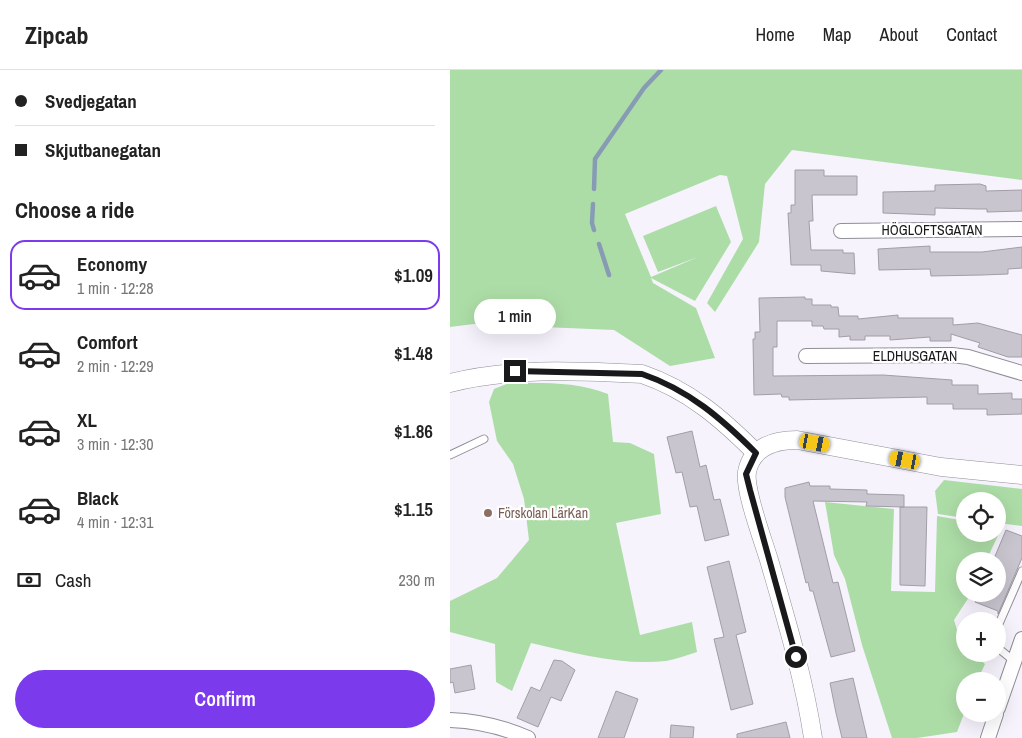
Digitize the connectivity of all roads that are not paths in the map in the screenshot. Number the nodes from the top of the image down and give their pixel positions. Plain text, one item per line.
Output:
1 (1022, 229) edge
2 (841, 231) dead end
3 (806, 356) dead end
4 (1022, 373) edge
5 (450, 383) edge
6 (484, 439) dead end
7 (756, 453) junction
8 (450, 455) edge
9 (1022, 475) edge
10 (1022, 571) edge
11 (1004, 612) edge
12 (1022, 639) edge
13 (1006, 654) edge
14 (1014, 661) junction
15 (1006, 684) edge
16 (450, 720) edge
17 (993, 722) edge
18 (528, 738) edge
19 (813, 738) edge
20 (988, 738) edge

1 - 2 street, HÖGLOFTSGATAN
3 - 4 street, ELDHUSGATAN
5 - 7 street
6 - 8 lane
7 - 9 street
7 - 19 street
10 - 11 lane
12 - 14 street
13 - 14 lane
14 - 15 street
16 - 18 street
17 - 20 street

